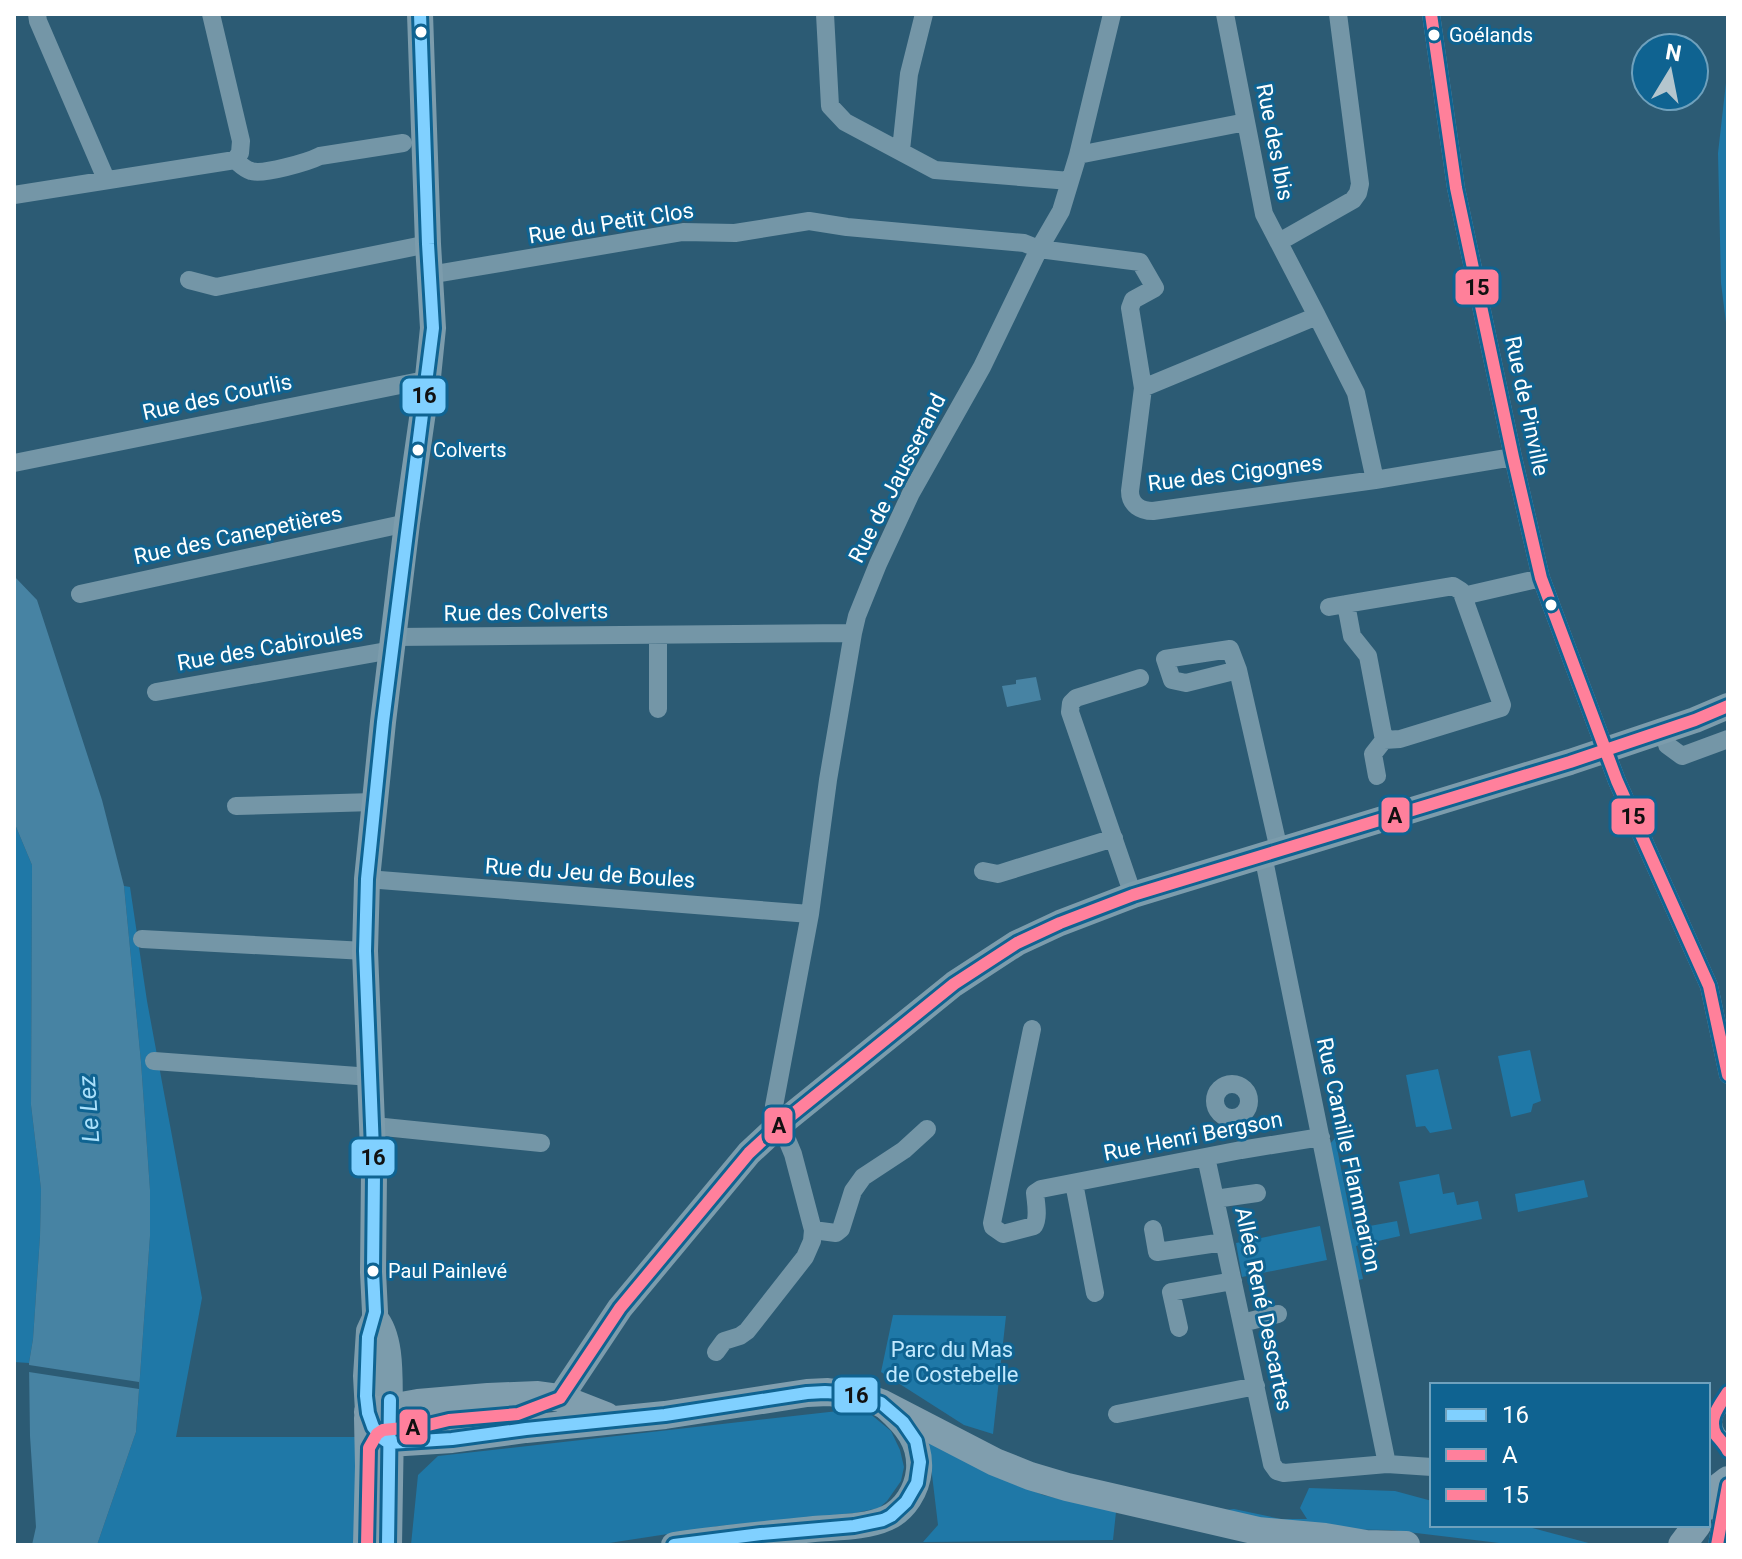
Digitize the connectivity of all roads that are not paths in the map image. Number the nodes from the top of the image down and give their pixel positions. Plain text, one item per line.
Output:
1 (37, 14) edge
2 (211, 14) edge
3 (420, 14) edge
4 (825, 14) edge
5 (924, 14) edge
6 (1112, 14) edge
7 (1225, 14) edge
8 (1338, 14) edge
9 (1431, 14) edge
10 (1246, 122) junction
11 (403, 143) dead end
12 (901, 150) junction
13 (1078, 155) junction
14 (235, 160) junction
15 (106, 179) junction
16 (1070, 181) junction
17 (14, 195) edge
18 (1279, 242) junction
19 (428, 244) junction
20 (1039, 249) junction
21 (429, 275) junction
22 (189, 280) dead end
23 (1317, 316) junction
24 (428, 377) junction
25 (1143, 388) junction
26 (1513, 457) junction
27 (14, 463) edge
28 (1375, 480) junction
29 (407, 523) junction
30 (1541, 578) junction
31 (80, 594) dead end
32 (1463, 596) junction
33 (853, 633) junction
34 (658, 635) junction
35 (392, 643) junction
36 (1238, 670) dead end
37 (1140, 678) dead end
38 (156, 692) dead end
39 (1728, 706) edge
40 (658, 709) dead end
41 (1728, 722) edge
42 (1728, 739) edge
43 (1384, 740) junction
44 (1667, 745) junction
45 (1605, 751) junction
46 (1377, 776) dead end
47 (374, 802) junction
48 (236, 806) dead end
49 (1114, 838) junction
50 (1271, 853) junction
51 (983, 871) dead end
52 (367, 879) junction
53 (1133, 895) junction
54 (810, 914) junction
55 (142, 939) dead end
56 (365, 951) junction
57 (1728, 980) edge
58 (1709, 986) junction
59 (1032, 1029) dead end
60 (154, 1061) dead end
61 (1728, 1075) edge
62 (371, 1077) junction
63 (1235, 1118) dead end
64 (777, 1127) junction
65 (927, 1129) dead end
66 (372, 1130) junction
67 (1321, 1137) junction
68 (541, 1143) dead end
69 (1241, 1150) junction
70 (1206, 1157) junction
71 (1074, 1183) junction
72 (1257, 1193) dead end
73 (1215, 1199) junction
74 (1153, 1229) dead end
75 (813, 1230) junction
76 (1224, 1242) junction
77 (1233, 1281) junction
78 (1095, 1293) dead end
79 (1278, 1314) dead end
80 (1242, 1323) junction
81 (1179, 1328) dead end
82 (716, 1352) dead end
83 (1256, 1386) junction
84 (560, 1398) junction
85 (881, 1403) junction
86 (379, 1411) junction
87 (1117, 1414) dead end
88 (631, 1418) junction
89 (526, 1429) junction
90 (389, 1443) junction
91 (1387, 1464) junction
92 (1430, 1467) edge
93 (1728, 1483) edge
94 (1710, 1503) edge
95 (1696, 1527) edge
96 (1366, 1544) edge
97 (367, 1545) edge
98 (388, 1545) edge
99 (674, 1545) edge
100 (1342, 1545) edge
101 (1406, 1545) edge
102 (1682, 1545) edge
103 (1717, 1545) edge

1 - 15 street
2 - 14 street
3 - 19 main road
4 - 12 street
5 - 12 street
6 - 13 street, Rue de Jausserand
7 - 10 street, Rue des Ibis
8 - 18 street
9 - 26 street, Rue de Pinville
10 - 13 street
10 - 18 street, Rue des Ibis
11 - 14 street
12 - 16 street
13 - 16 street, Rue de Jausserand
14 - 15 street
15 - 17 street
16 - 20 street, Rue de Jausserand
18 - 23 street, Rue des Ibis
19 - 21 main road
19 - 22 street
20 - 21 street, Rue du Petit Clos
20 - 25 street, Rue des Cigognes
20 - 33 street, Rue de Jausserand
21 - 24 main road
23 - 25 street
23 - 28 street, Rue des Ibis
24 - 27 street, Rue des Courlis
24 - 29 main road
25 - 28 street, Rue des Cigognes
26 - 28 street, Rue des Cigognes
26 - 30 street, Rue de Pinville
29 - 31 street, Rue des Canepetières
29 - 35 main road
30 - 32 street
30 - 45 street, Rue de Pinville
32 - 43 street
32 - 43 street
33 - 34 street, Rue des Colverts
33 - 54 street, Rue de Jausserand
34 - 35 street, Rue des Colverts
34 - 40 street
35 - 38 street, Rue des Cabiroules
35 - 47 main road
36 - 50 street, Rue Camille Flammarion
37 - 49 street
39 - 45 main road
41 - 44 main road
42 - 44 street
43 - 46 street
44 - 45 main road
45 - 50 main road
45 - 58 street, Rue de Pinville
47 - 48 street
47 - 52 main road
49 - 51 street
49 - 53 street
50 - 53 main road
50 - 67 street, Rue Camille Flammarion
52 - 54 street, Rue du Jeu de Boules
52 - 56 main road
53 - 64 main road
54 - 64 street, Rue de Jausserand
55 - 56 street
56 - 62 main road
57 - 58 street
58 - 61 street, Rue de Pinville
59 - 71 street, Rue Henri Bergson
60 - 62 street
62 - 66 main road
63 - 69 street
64 - 75 street
64 - 84 main road
65 - 75 street
66 - 68 street
66 - 86 main road
67 - 69 street, Rue Henri Bergson
67 - 91 street, Rue Camille Flammarion
69 - 70 street, Rue Henri Bergson
70 - 71 street, Rue Henri Bergson
70 - 73 street, Allée René Descartes
71 - 78 street
72 - 73 street
73 - 76 street, Allée René Descartes
74 - 76 street
75 - 82 street
76 - 77 street, Allée René Descartes
77 - 80 street, Allée René Descartes
77 - 81 street
79 - 80 street
80 - 83 street, Allée René Descartes
83 - 87 street
83 - 91 street, Allée René Descartes
84 - 86 main road
84 - 88 main road
84 - 89 main road
85 - 88 main road
85 - 96 main road
85 - 99 main road
86 - 90 main road
86 - 97 main road
88 - 89 main road
89 - 90 main road
90 - 98 main road
91 - 92 street
93 - 94 main road
93 - 103 street
95 - 102 main road
96 - 100 main road
96 - 101 main road

